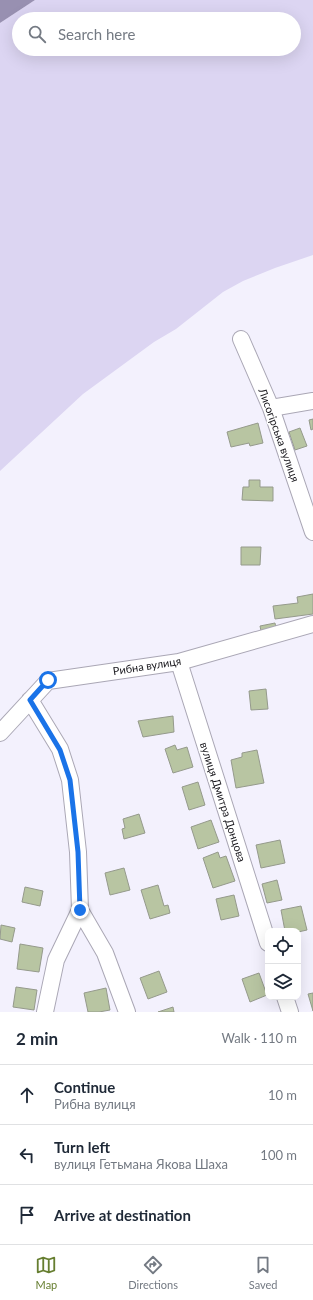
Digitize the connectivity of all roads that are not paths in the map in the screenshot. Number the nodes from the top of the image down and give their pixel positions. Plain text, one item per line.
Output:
1 (241, 339) dead end
2 (313, 401) edge
3 (271, 408) junction
4 (313, 532) edge
5 (313, 624) edge
6 (178, 662) junction
7 (30, 700) junction
8 (0, 733) edge
9 (80, 910) junction
10 (265, 934) edge
11 (286, 1000) edge
12 (45, 1012) edge
13 (128, 1012) edge
14 (290, 1012) edge

1 - 3 street, Лисогірська вулиця
2 - 3 street
3 - 4 street, Лисогірська вулиця
5 - 6 street, Рибна вулиця
6 - 7 street, Рибна вулиця
6 - 10 street, вулиця Дмитра Донцова
7 - 8 street, Рибна вулиця
7 - 9 street
9 - 12 street
9 - 13 street
11 - 14 street

